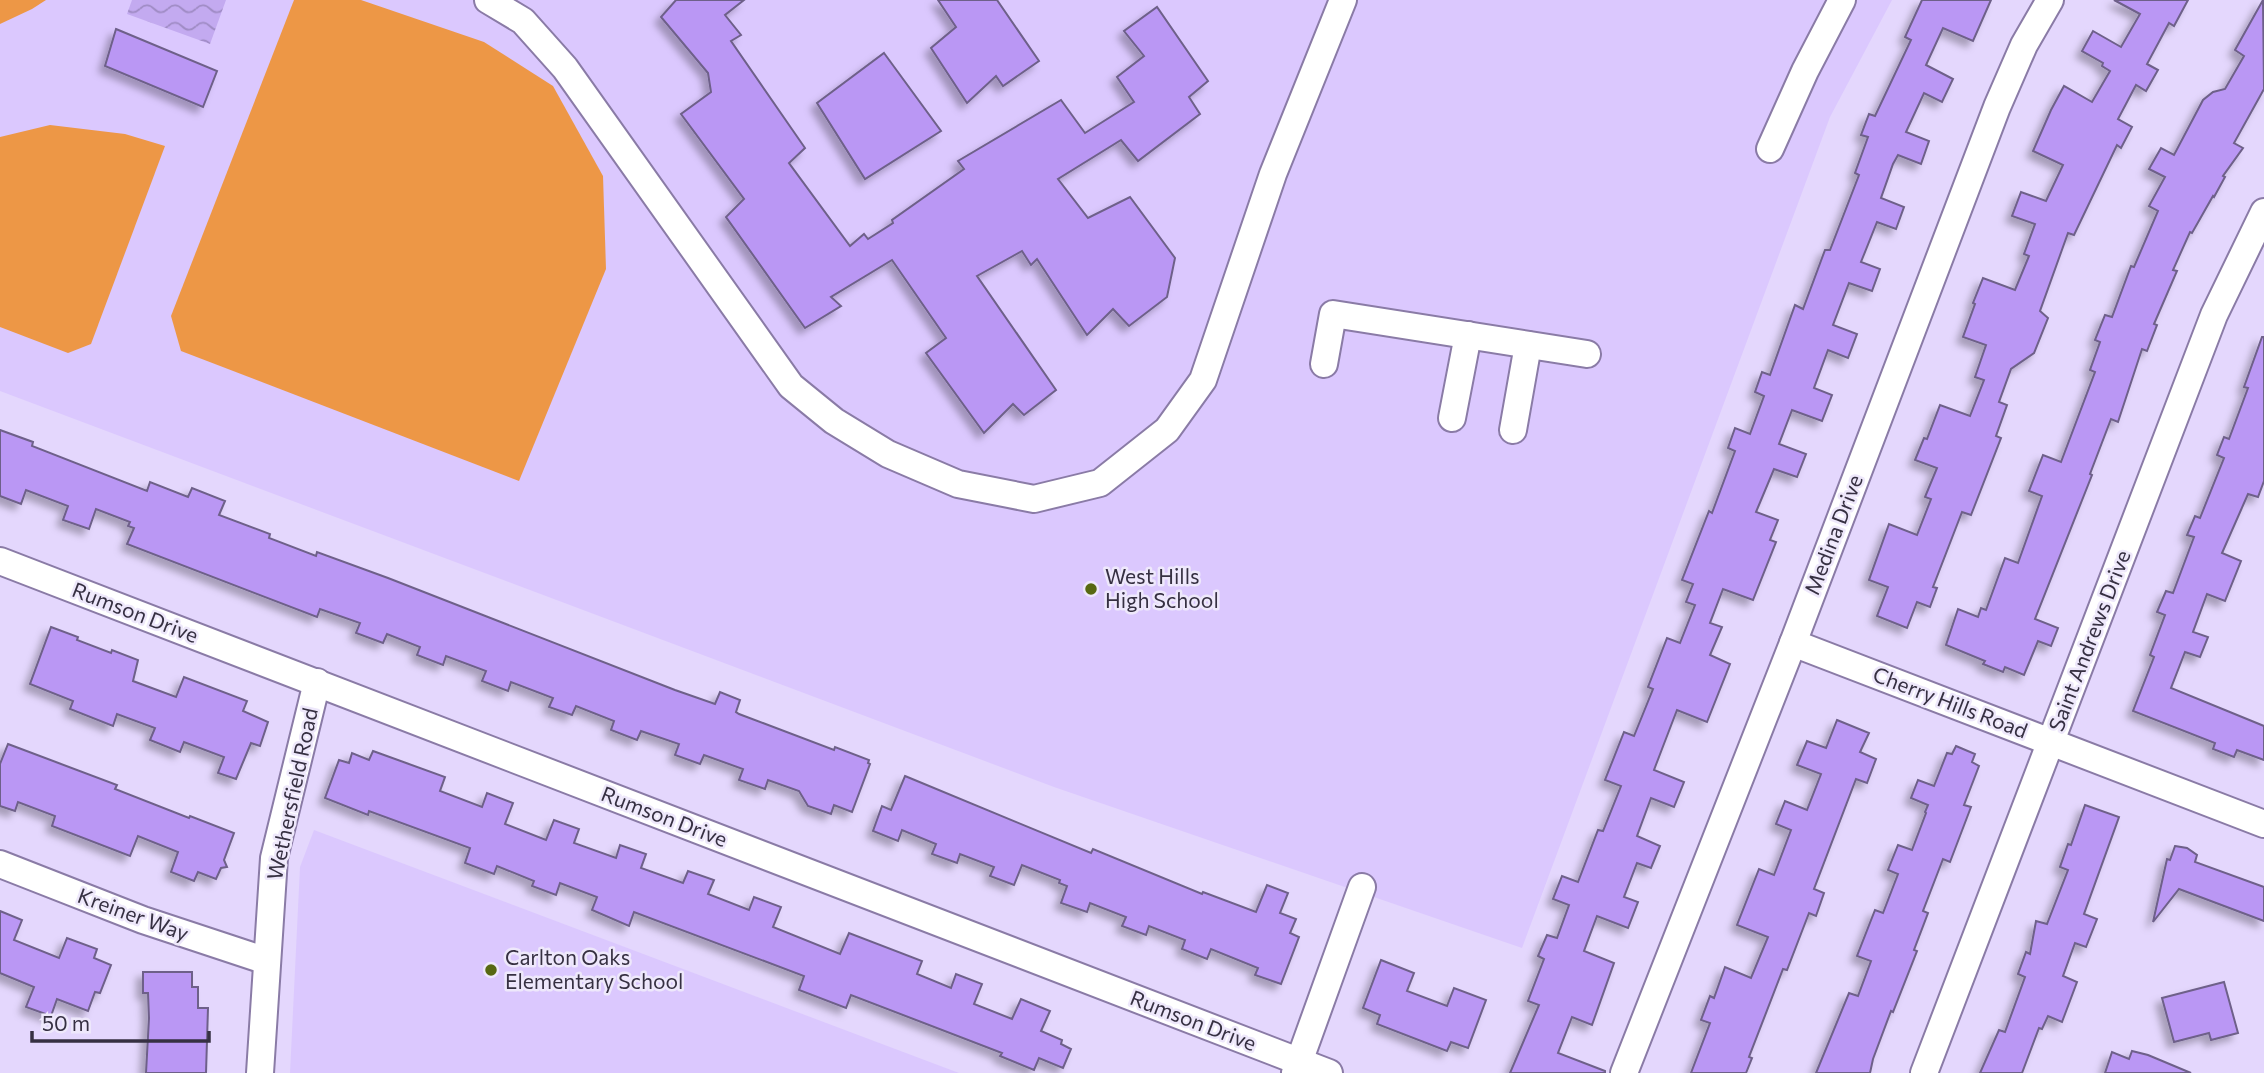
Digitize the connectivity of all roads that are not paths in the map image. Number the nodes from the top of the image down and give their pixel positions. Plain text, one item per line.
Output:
1 (488, 0) edge
2 (1343, 0) edge
3 (1842, 0) edge
4 (2050, 0) edge
5 (1770, 149) dead end
6 (2261, 224) edge
7 (1468, 335) junction
8 (1528, 345) junction
9 (1587, 354) dead end
10 (1324, 364) dead end
11 (1452, 418) dead end
12 (1513, 430) dead end
13 (0, 561) edge
14 (1793, 643) junction
15 (317, 682) junction
16 (2052, 741) junction
17 (2264, 824) edge
18 (0, 864) edge
19 (1362, 887) dead end
20 (267, 961) junction
21 (1298, 1068) edge
22 (260, 1073) edge
23 (1329, 1073) edge
24 (1624, 1073) edge
25 (1924, 1073) edge

1 - 2 street
3 - 5 street
4 - 14 street, Medina Drive
6 - 16 street, Saint Andrews Drive
7 - 8 street
7 - 10 street
7 - 11 street
8 - 9 street
8 - 12 street
13 - 15 street, Rumson Drive
14 - 16 street, Cherry Hills Road
14 - 24 street, Medina Drive
15 - 20 street, Wethersfield Road
15 - 21 street, Rumson Drive
16 - 17 street, Cherry Hills Road
16 - 25 street, Saint Andrews Drive
18 - 20 street, Kreiner Way
19 - 21 street
20 - 22 street, Wethersfield Road
21 - 23 street, Rumson Drive

